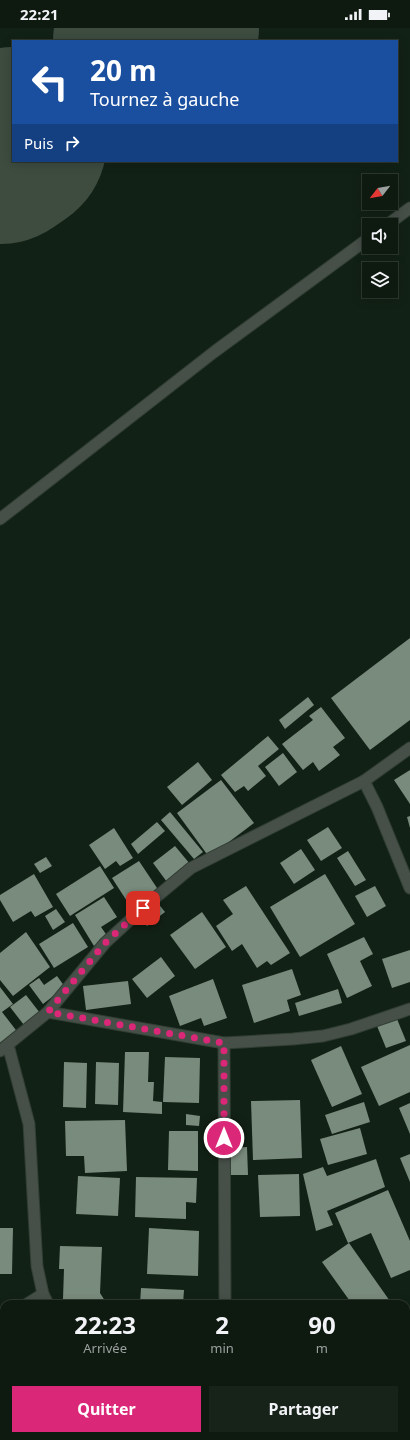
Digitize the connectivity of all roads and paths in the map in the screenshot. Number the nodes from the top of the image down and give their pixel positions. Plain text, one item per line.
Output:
1 (410, 208) edge
2 (396, 218) edge
3 (362, 243) edge
4 (0, 519) edge
5 (410, 748) edge
6 (364, 781) junction
7 (410, 888) edge
8 (410, 1009) edge
9 (48, 1012) junction
10 (224, 1043) junction
11 (4, 1048) edge
12 (43, 1294) junction
13 (33, 1300) edge
14 (46, 1300) edge
15 (226, 1300) edge

1 - 2 street
3 - 4 street
5 - 6 street
6 - 7 street
6 - 9 street
8 - 10 street
9 - 10 street
9 - 11 street
10 - 15 street
11 - 12 street
12 - 13 street
12 - 14 street

